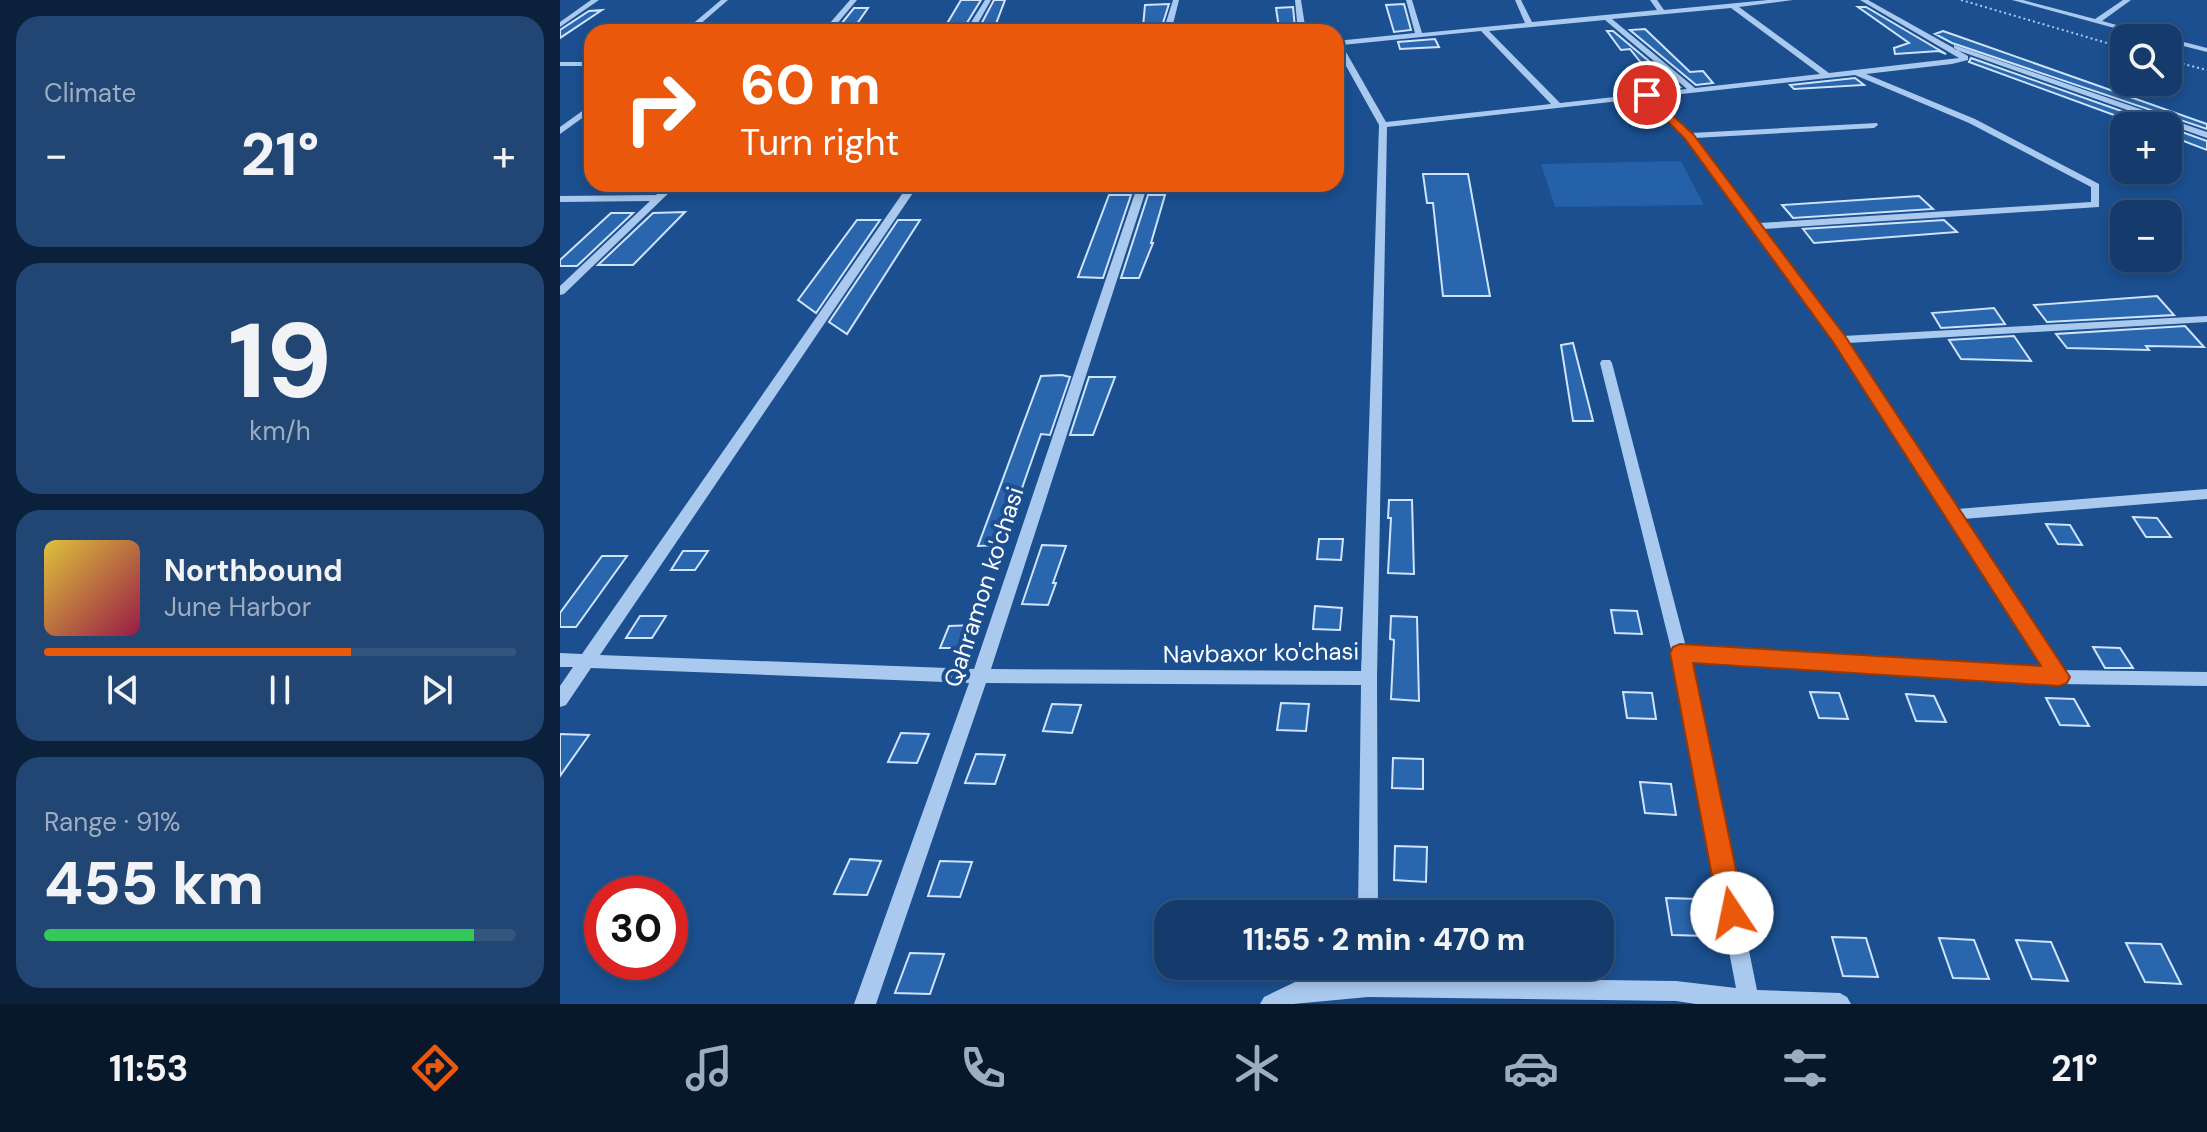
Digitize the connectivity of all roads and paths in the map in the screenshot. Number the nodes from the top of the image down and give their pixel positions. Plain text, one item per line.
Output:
1 (596, 0) edge
2 (725, 0) edge
3 (854, 0) edge
4 (988, 0) edge
5 (1176, 0) edge
6 (1298, 0) edge
7 (1409, 0) edge
8 (1518, 0) edge
9 (1653, 0) edge
10 (1790, 0) edge
11 (1863, 0) edge
12 (1961, 0) edge
13 (2015, 0) edge
14 (2128, 0) edge
15 (1733, 6) junction
16 (1663, 13) junction
17 (1608, 19) junction
18 (2097, 21) junction
19 (696, 24) edge
20 (833, 24) edge
21 (974, 24) edge
22 (1169, 24) edge
23 (1301, 24) edge
24 (560, 25) edge
25 (2110, 25) edge
26 (1530, 26) junction
27 (1484, 30) junction
28 (1419, 36) junction
29 (1926, 36) junction
30 (1344, 42) edge
31 (2110, 44) edge
32 (2182, 44) edge
33 (2207, 50) edge
34 (1344, 55) edge
35 (560, 64) edge
36 (584, 64) edge
37 (2182, 64) edge
38 (2207, 70) edge
39 (1857, 73) junction
40 (1828, 76) junction
41 (1693, 90) junction
42 (1647, 95) junction
43 (1557, 105) junction
44 (584, 113) edge
45 (1383, 125) junction
46 (1874, 125) dead end
47 (560, 131) edge
48 (2207, 135) edge
49 (1689, 136) junction
50 (664, 192) edge
51 (909, 192) edge
52 (1140, 192) edge
53 (658, 198) junction
54 (560, 199) edge
55 (1756, 226) junction
56 (560, 292) edge
57 (2207, 319) edge
58 (1840, 340) junction
59 (1606, 363) dead end
60 (2207, 494) edge
61 (1953, 515) junction
62 (1680, 653) junction
63 (560, 660) edge
64 (587, 660) junction
65 (980, 676) junction
66 (2059, 677) junction
67 (1369, 678) junction
68 (2207, 679) edge
69 (560, 700) edge
70 (1368, 900) edge
71 (1350, 980) edge
72 (1424, 980) edge
73 (1677, 998) edge
74 (1749, 1000) junction
75 (865, 1004) edge
76 (1271, 1004) edge
77 (1840, 1004) edge

1 - 24 street
2 - 19 street
3 - 20 street
4 - 21 street
5 - 22 street
6 - 23 street
7 - 28 street
8 - 26 street
9 - 16 street
10 - 15 street
11 - 29 street
12 - 31 path
13 - 18 street
14 - 18 street
15 - 16 street
15 - 40 street
16 - 17 street
17 - 26 street
17 - 41 street
18 - 25 street
26 - 27 street
27 - 28 street
27 - 43 street
28 - 30 street
29 - 39 street
29 - 48 street
32 - 33 street
34 - 45 street
35 - 36 street
37 - 38 path
39 - 40 street
39 - 55 street
40 - 41 street
41 - 42 street
42 - 43 street
42 - 49 street
43 - 45 street
44 - 47 street
45 - 67 street, Navbaxor ko'chasi
46 - 49 street
49 - 55 street
50 - 53 street
51 - 64 street
52 - 65 street, Qahramon ko'chasi
53 - 54 street
53 - 56 street
55 - 58 street
57 - 58 street
58 - 61 street
59 - 62 street
60 - 61 street
61 - 66 street
62 - 66 street
62 - 74 street
63 - 64 street, Navbaxor ko'chasi
64 - 65 street, Navbaxor ko'chasi
64 - 69 street
65 - 67 street, Navbaxor ko'chasi
65 - 75 street, Qahramon ko'chasi
66 - 68 street
67 - 70 street
71 - 76 street
72 - 73 street
73 - 74 street
74 - 77 street

